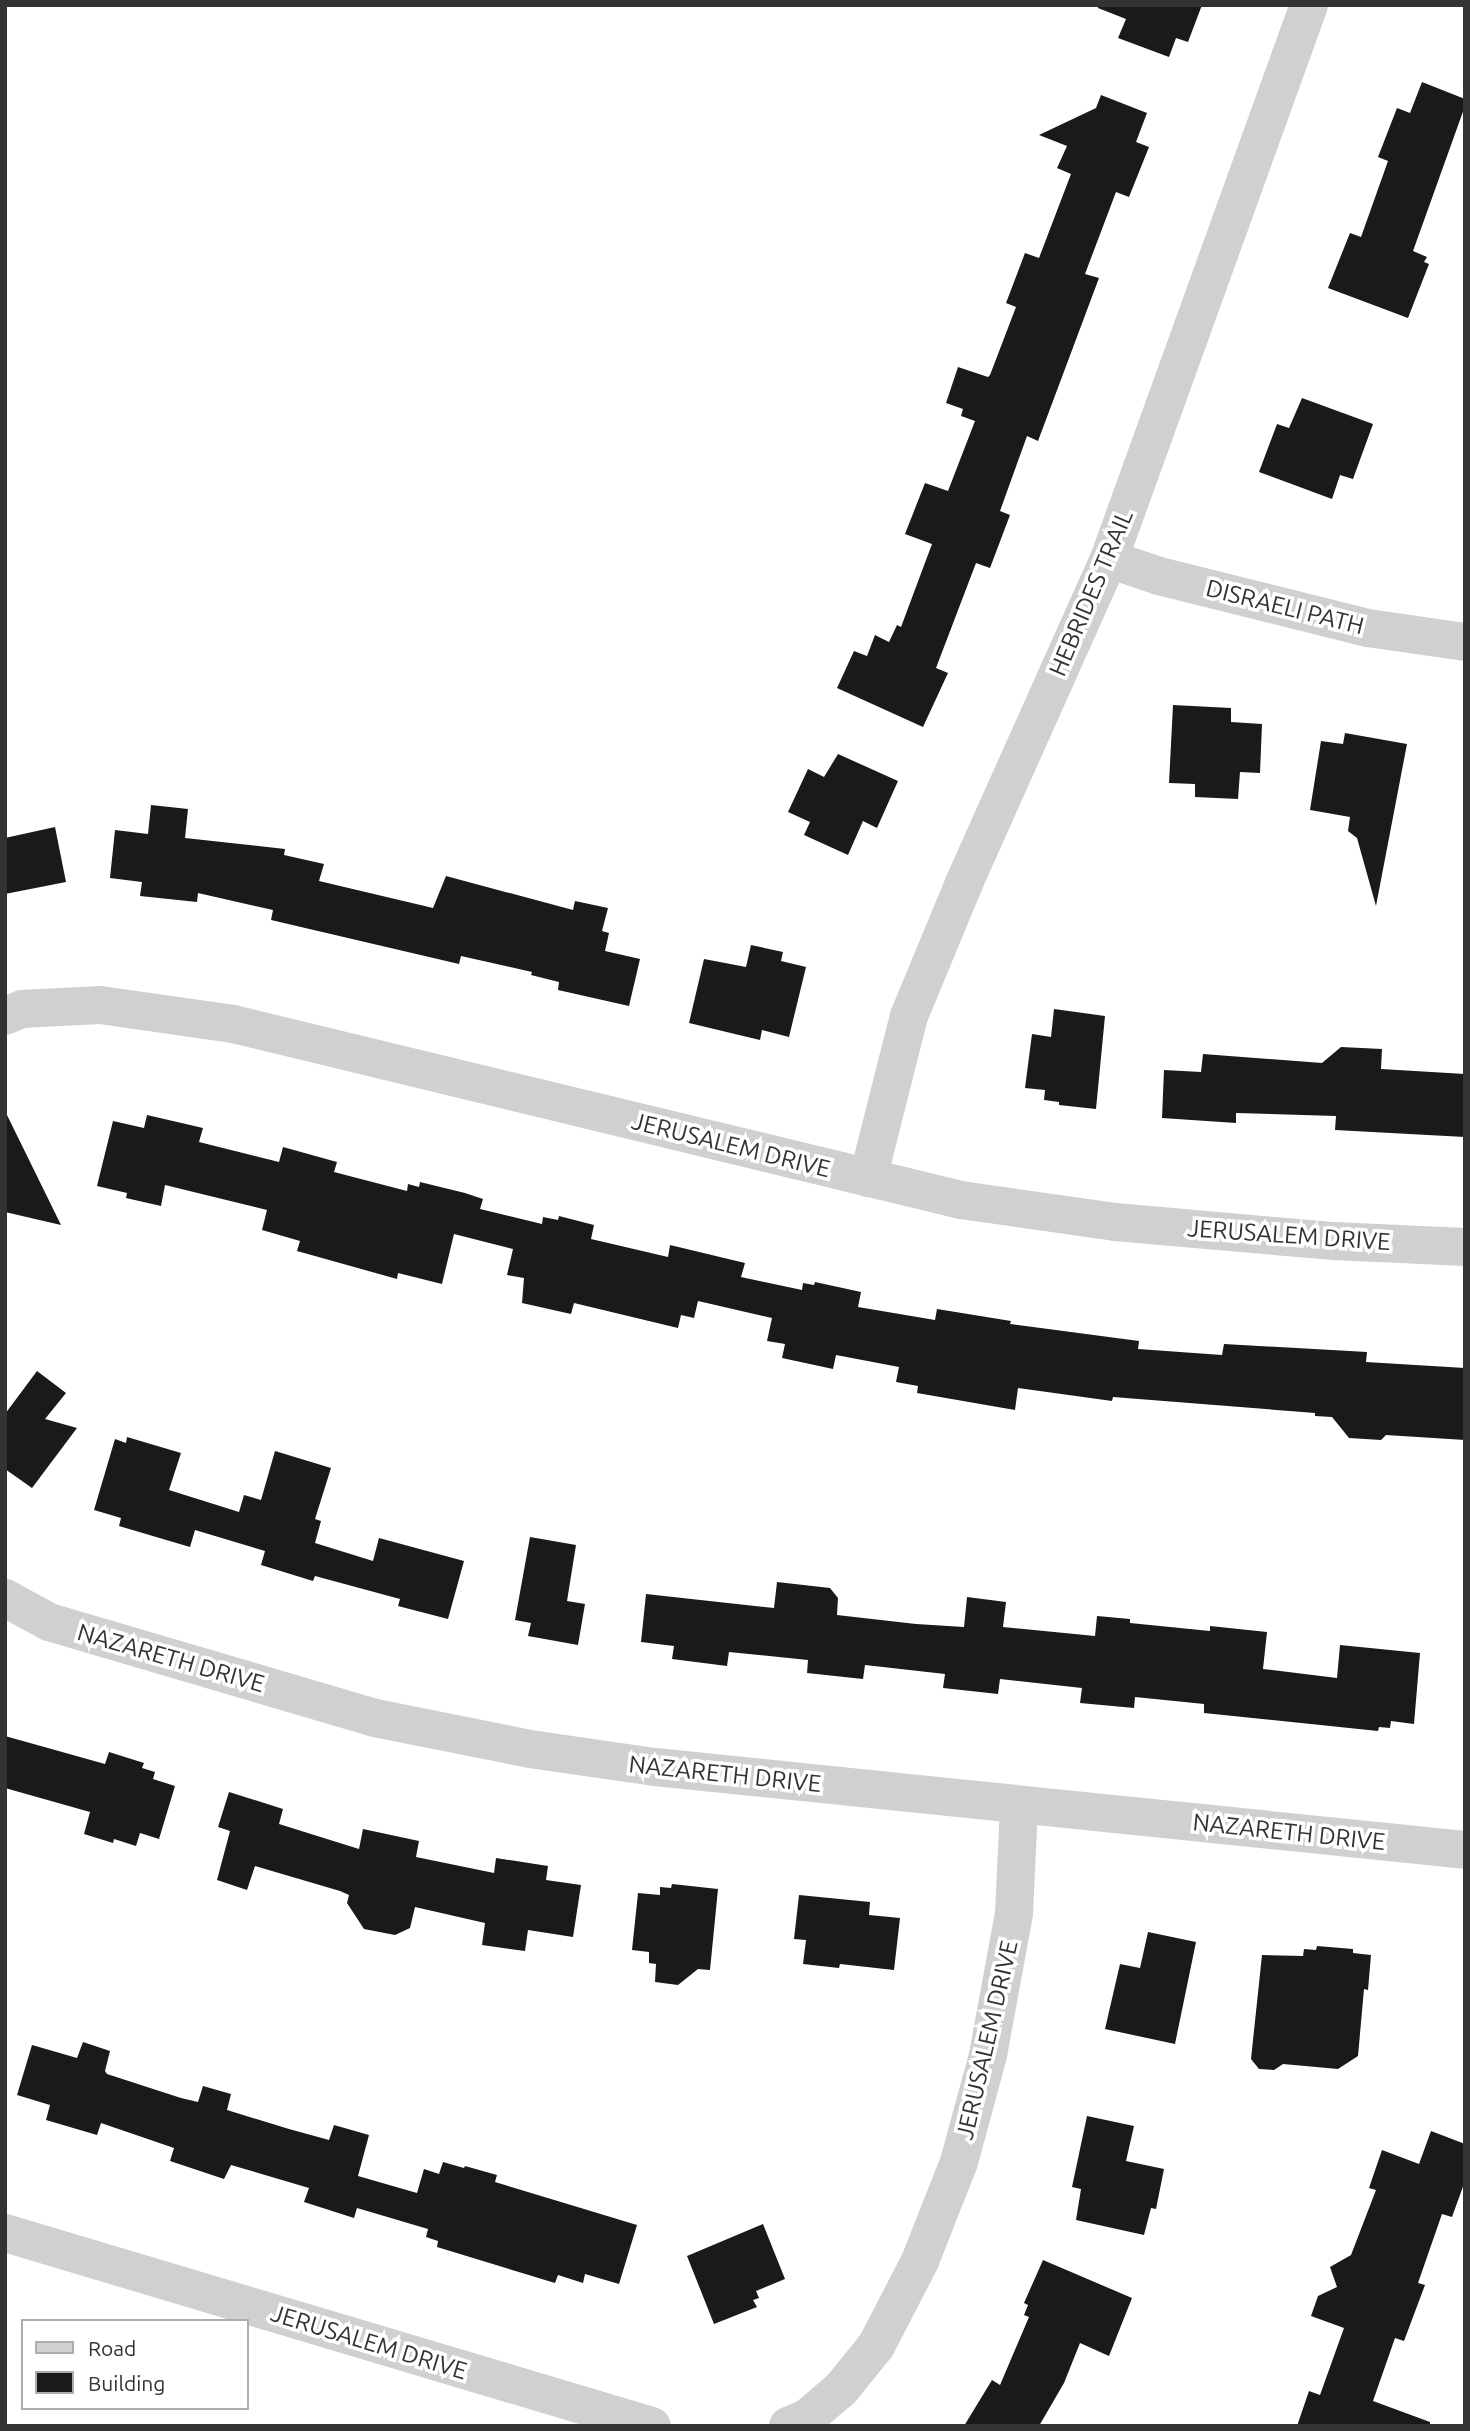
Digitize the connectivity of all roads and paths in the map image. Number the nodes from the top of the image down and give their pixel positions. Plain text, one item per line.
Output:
1 (1309, 5) edge
2 (1109, 559) junction
3 (1465, 642) edge
4 (5, 1016) edge
5 (868, 1178) junction
6 (1465, 1247) edge
7 (5, 1598) edge
8 (1019, 1805) junction
9 (1465, 1850) edge
10 (5, 2233) edge
11 (652, 2426) edge
12 (788, 2426) edge

1 - 2 street, HEBRIDES TRAIL
2 - 3 street, DISRAELI PATH
2 - 5 street, HEBRIDES TRAIL
4 - 5 street, JERUSALEM DRIVE
5 - 6 street, JERUSALEM DRIVE
7 - 8 street, NAZARETH DRIVE
8 - 9 street, NAZARETH DRIVE
8 - 12 street, JERUSALEM DRIVE
10 - 11 street, JERUSALEM DRIVE

